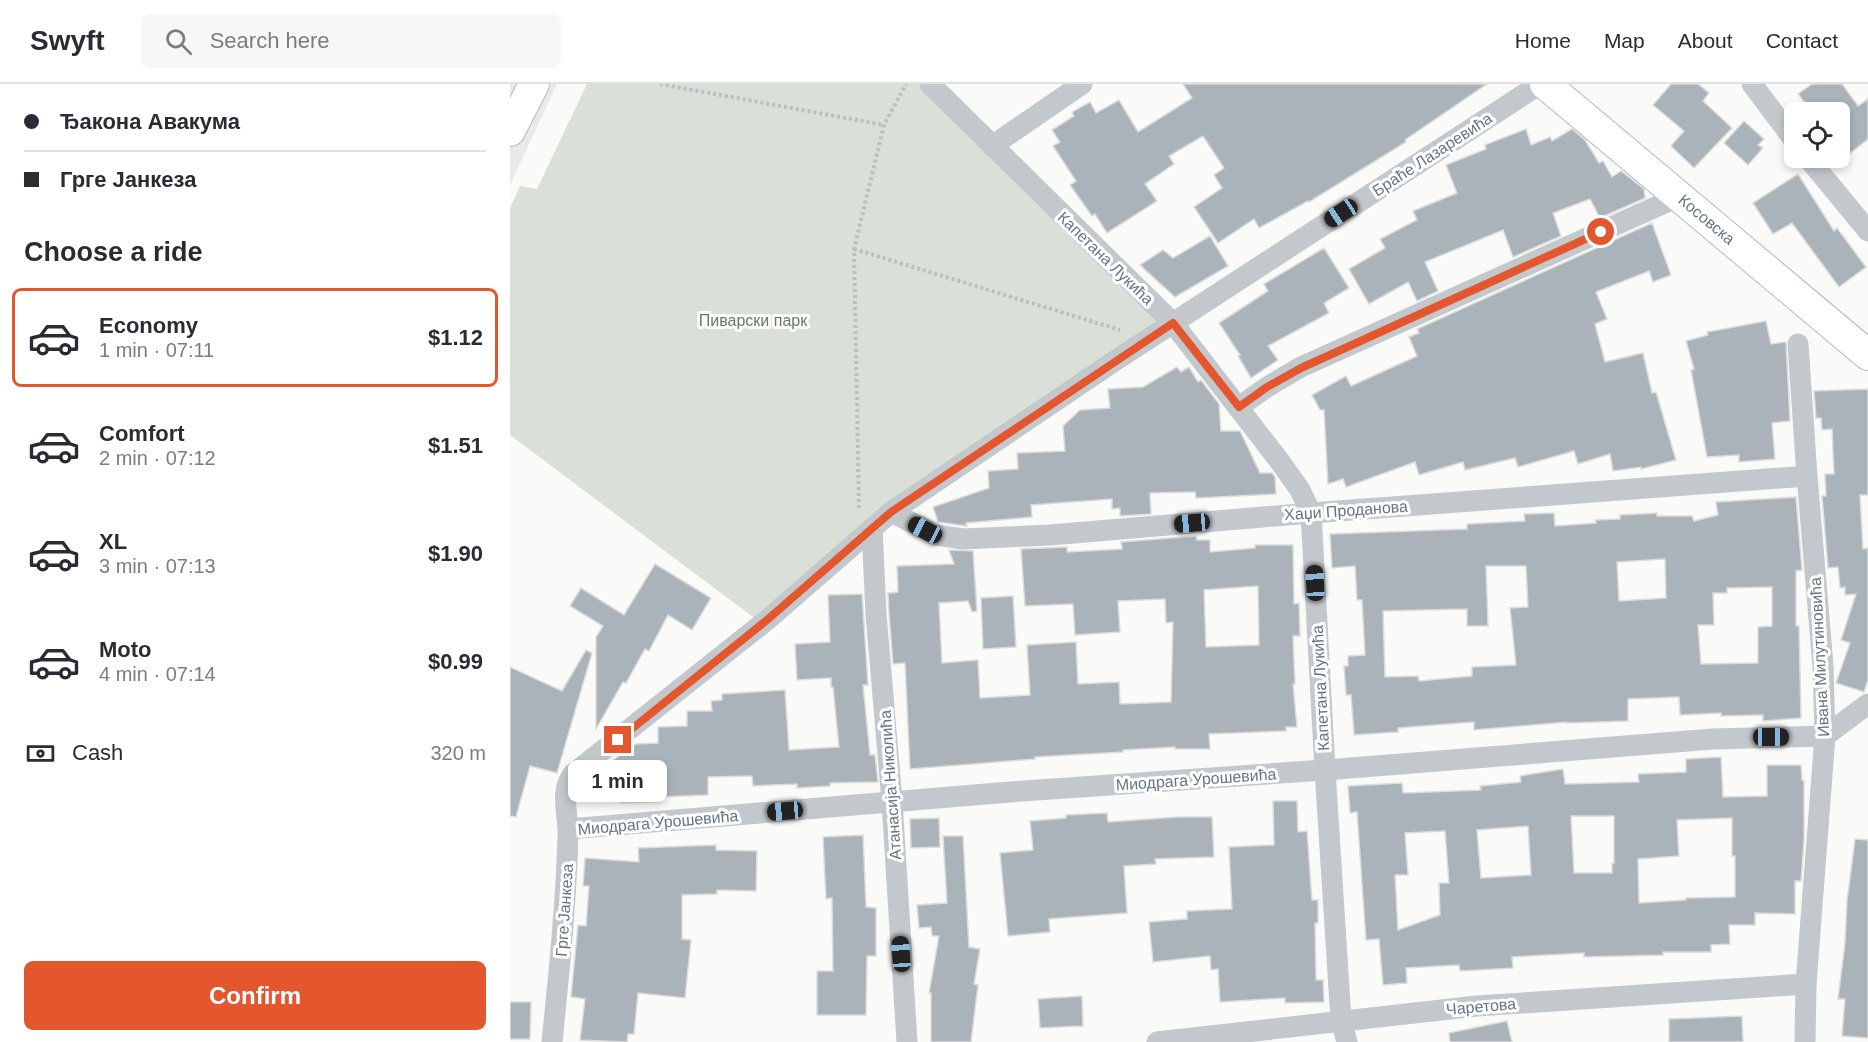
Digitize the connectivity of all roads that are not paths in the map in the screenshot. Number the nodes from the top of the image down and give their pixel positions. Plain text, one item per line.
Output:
1 (534, 84) edge
2 (930, 84) edge
3 (1082, 84) edge
4 (1540, 84) edge
5 (1545, 84) edge
6 (1752, 84) edge
7 (1784, 127) edge
8 (510, 131) edge
9 (992, 146) junction
10 (1817, 168) edge
11 (1680, 196) junction
12 (1868, 231) edge
13 (1173, 323) junction
14 (1798, 344) dead end
15 (1868, 355) edge
16 (1239, 407) junction
17 (1807, 476) junction
18 (891, 512) junction
19 (1311, 513) junction
20 (866, 533) junction
21 (1868, 704) edge
22 (1825, 736) junction
23 (1325, 770) junction
24 (892, 801) junction
25 (569, 829) junction
26 (1806, 984) junction
27 (1341, 1020) junction
28 (552, 1042) edge
29 (907, 1042) edge
30 (1157, 1042) edge
31 (1347, 1042) edge
32 (1805, 1042) edge

1 - 8 street
2 - 9 street, Капетана Лукића
3 - 9 street
4 - 13 street, Браће Лазаревића
5 - 11 street, Косовска
6 - 7 street
9 - 13 street, Капетана Лукића
10 - 12 street
11 - 15 street, Косовска
11 - 16 street
13 - 16 street, Капетана Лукића
13 - 18 street, Грге Јанкеза
14 - 17 street, Ивана Милутиновића
16 - 19 street, Капетана Лукића
17 - 19 street, Хаџи Проданова
17 - 22 street, Ивана Милутиновића
18 - 19 street, Хаџи Проданова
18 - 20 street, Грге Јанкеза
19 - 23 street, Капетана Лукића
20 - 24 street, Атанасија Николића
20 - 25 street, Грге Јанкеза
21 - 22 street
22 - 23 street, Миодрага Урошевића
22 - 26 street, Ивана Милутиновића
23 - 24 street, Миодрага Урошевића
23 - 27 street, Капетана Лукића
24 - 25 street, Миодрага Урошевића
24 - 29 street, Атанасија Николића
25 - 28 street, Грге Јанкеза
26 - 27 street, Чаретова
26 - 32 street, Ивана Милутиновића
27 - 30 street, Чаретова
27 - 31 street, Капетана Лукића

